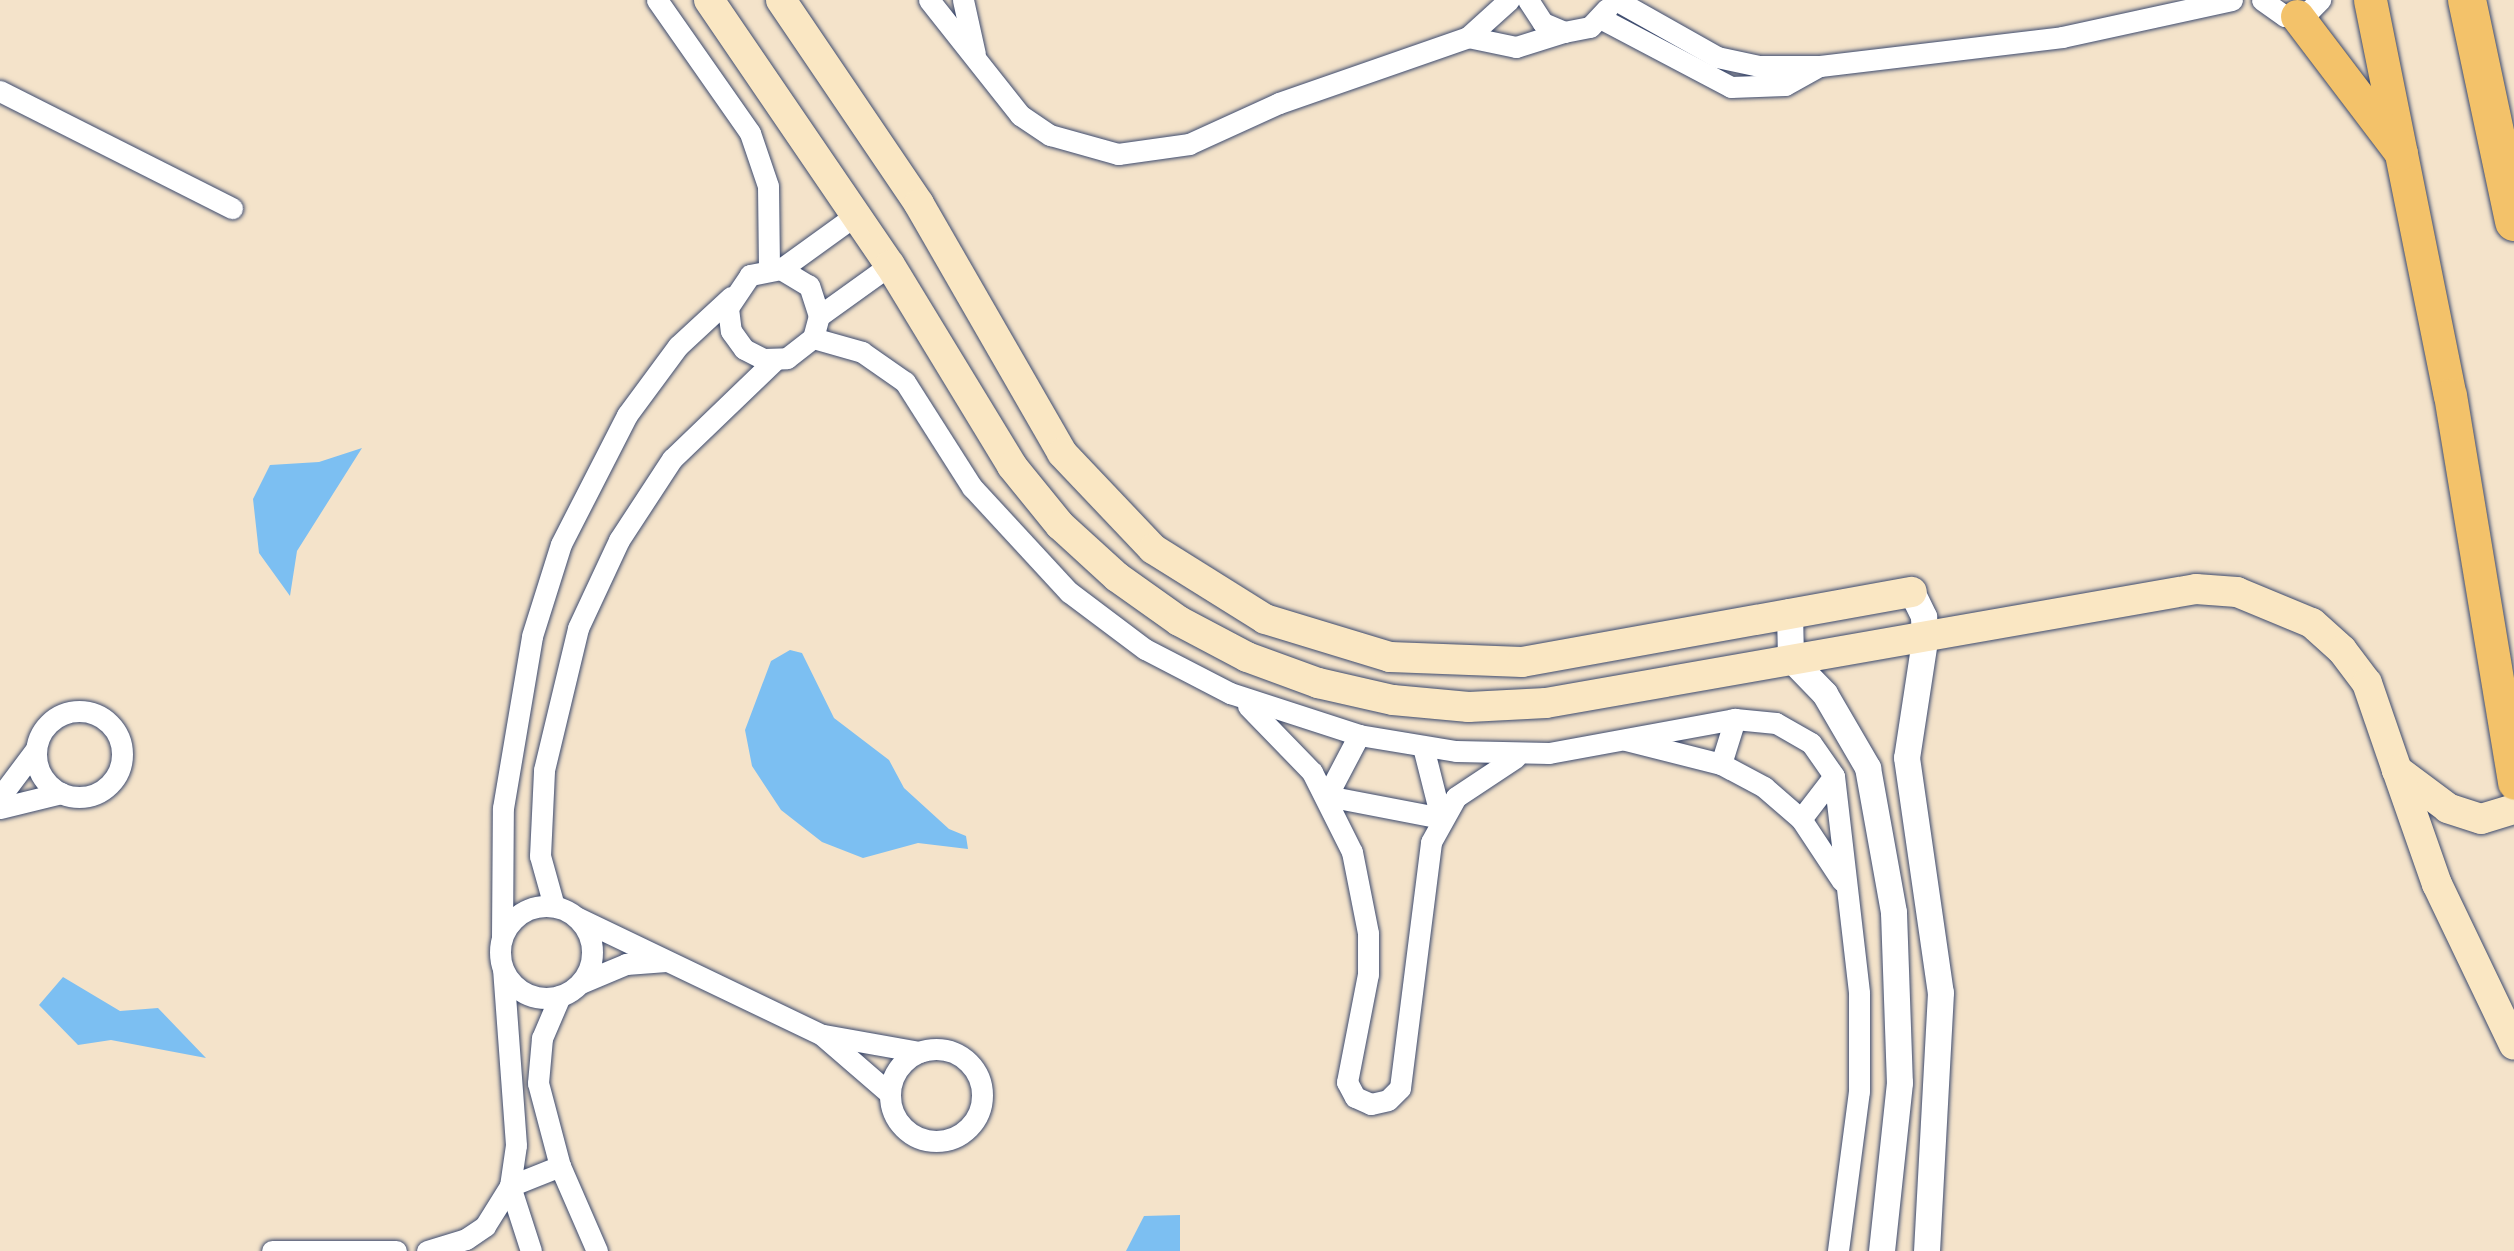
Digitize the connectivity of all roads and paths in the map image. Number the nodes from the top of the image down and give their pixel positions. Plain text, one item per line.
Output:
1 (657, 0) edge
2 (709, 0) edge
3 (781, 0) edge
4 (929, 0) edge
5 (963, 0) edge
6 (1509, 0) edge
7 (1528, 0) edge
8 (1616, 0) edge
9 (2232, 0) edge
10 (2262, 0) edge
11 (2371, 0) edge
12 (2467, 0) edge
13 (2309, 8) edge
14 (1605, 9) edge
15 (1564, 32) junction
16 (1468, 37) junction
17 (976, 59) junction
18 (1737, 64) junction
19 (1820, 66) junction
20 (1731, 87) junction
21 (0, 91) edge
22 (2401, 153) junction
23 (232, 208) dead end
24 (857, 214) junction
25 (2514, 222) edge
26 (890, 265) junction
27 (775, 269) junction
28 (731, 297) junction
29 (819, 316) junction
30 (813, 338) junction
31 (775, 360) junction
32 (1912, 592) joint
33 (1790, 612) junction
34 (1924, 641) junction
35 (1791, 659) junction
36 (1230, 693) junction
37 (1735, 719) junction
38 (1359, 735) junction
39 (1626, 740) junction
40 (1423, 747) junction
41 (36, 749) junction
42 (1521, 755) junction
43 (1721, 765) junction
44 (2397, 770) junction
45 (1835, 776) junction
46 (2514, 783) edge
47 (61, 793) junction
48 (1327, 796) junction
49 (0, 797) edge
50 (0, 808) edge
51 (2514, 809) edge
52 (1441, 818) junction
53 (1801, 819) junction
54 (1849, 895) junction
55 (554, 906) junction
56 (578, 918) junction
57 (502, 936) junction
58 (672, 961) junction
59 (503, 969) junction
60 (583, 982) junction
61 (560, 996) junction
62 (822, 1035) junction
63 (2514, 1045) edge
64 (919, 1052) junction
65 (890, 1094) junction
66 (560, 1166) junction
67 (510, 1186) junction
68 (354, 1250) edge
69 (272, 1251) edge
70 (396, 1251) edge
71 (427, 1251) edge
72 (531, 1251) edge
73 (597, 1251) edge
74 (1838, 1251) edge
75 (1882, 1251) edge
76 (1927, 1251) edge

1 - 27 street
2 - 24 main road
3 - 33 main road
4 - 17 street
5 - 17 street
6 - 16 street
7 - 15 street
8 - 18 street
9 - 19 street
10 - 13 street
11 - 22 main road
12 - 25 highway
13 - 22 main road
14 - 15 street
14 - 20 street
15 - 16 street
16 - 17 street
18 - 19 street
18 - 20 street
19 - 20 street
21 - 23 street
22 - 46 main road
24 - 26 main road
24 - 27 street
26 - 29 street
26 - 35 main road
27 - 28 street
27 - 29 street
28 - 31 street
28 - 57 street
29 - 30 street
30 - 31 street
30 - 36 street
31 - 55 street
32 - 33 main road
32 - 34 street
33 - 35 street
34 - 35 main road
34 - 44 main road
34 - 76 street
35 - 75 street
36 - 38 street
36 - 48 street
37 - 39 street
37 - 43 street
37 - 45 street
38 - 40 street
38 - 48 street
39 - 42 street
39 - 43 street
40 - 42 street
40 - 52 street
41 - 47 street
41 - 47 street
41 - 49 street
42 - 52 street
43 - 53 street
44 - 51 main road
44 - 63 main road
45 - 53 street
45 - 54 street
47 - 50 street
48 - 52 street
48 - 52 street
53 - 54 street
54 - 74 street
55 - 56 street
55 - 57 street
56 - 58 street
56 - 60 street
57 - 59 street
58 - 60 street
58 - 62 street
59 - 61 street
59 - 67 street
60 - 61 street
61 - 66 street
62 - 64 street
62 - 65 street
64 - 65 street
64 - 65 street
66 - 67 street
66 - 73 street
67 - 71 street
67 - 72 street
68 - 69 street
68 - 70 street

